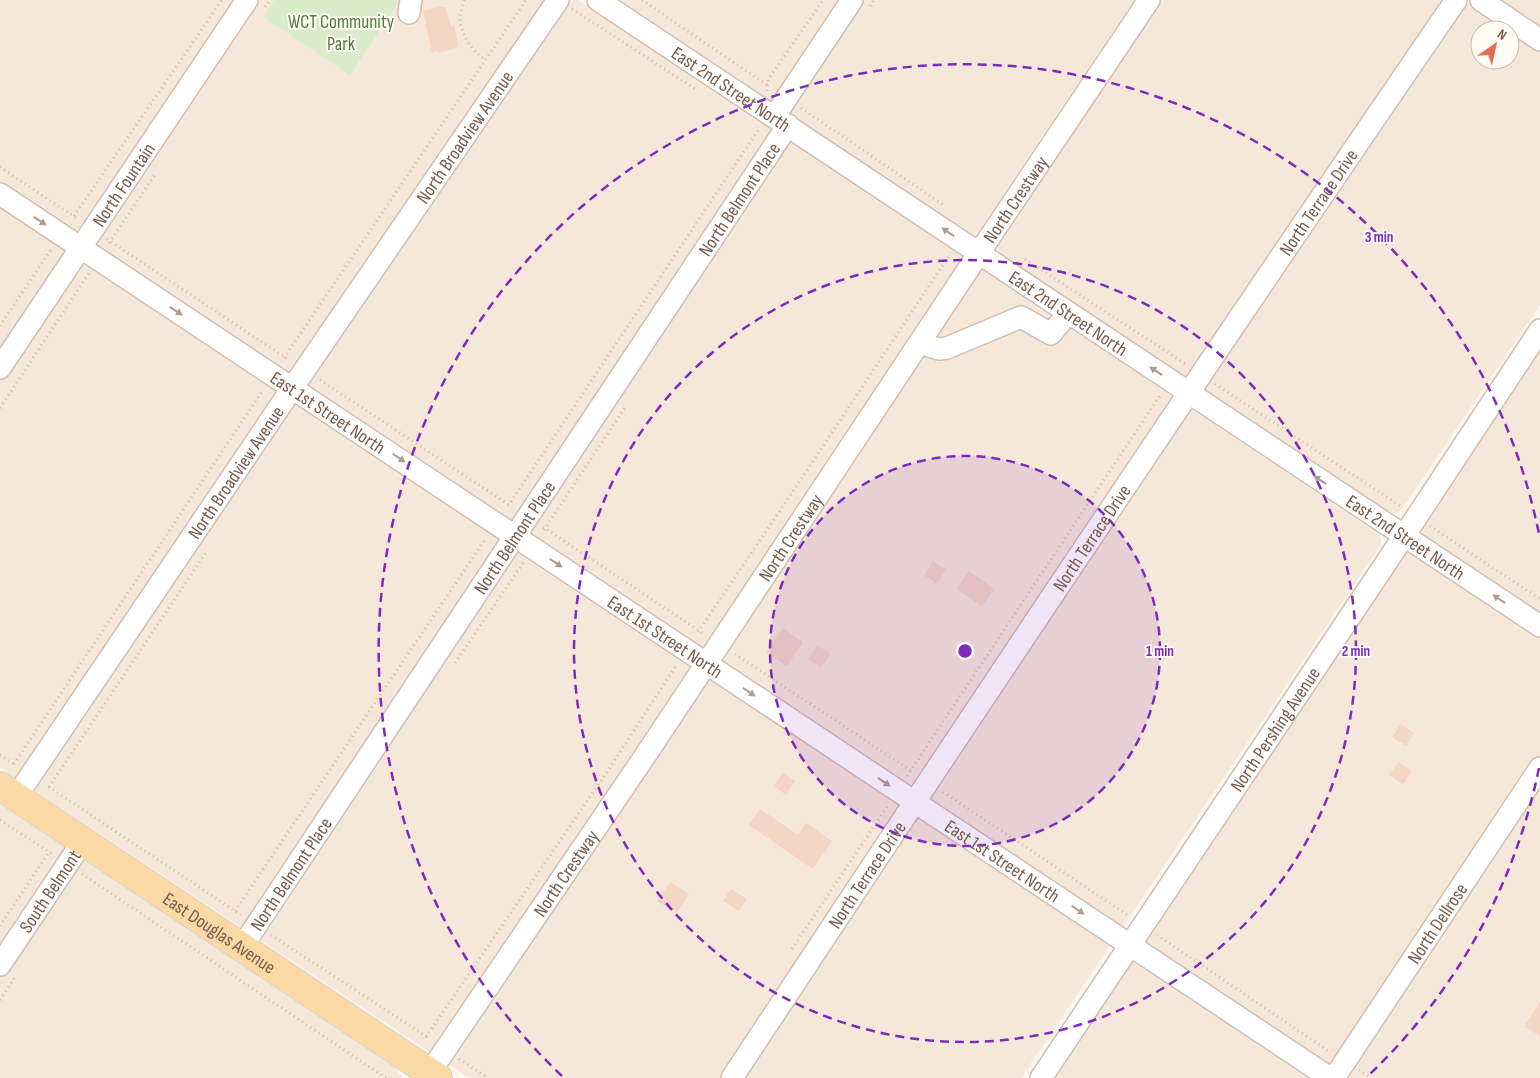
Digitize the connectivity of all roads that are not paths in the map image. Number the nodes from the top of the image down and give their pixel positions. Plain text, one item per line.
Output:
1 (558, 0) edge
2 (598, 0) edge
3 (852, 0) edge
4 (1149, 0) edge
5 (1456, 0) edge
6 (1482, 0) edge
7 (256, 4) edge
8 (1540, 40) edge
9 (775, 117) junction
10 (0, 194) edge
11 (80, 248) junction
12 (979, 253) junction
13 (1068, 312) junction
14 (1540, 330) edge
15 (919, 343) junction
16 (0, 368) edge
17 (293, 387) junction
18 (1189, 393) junction
19 (515, 535) junction
20 (1404, 536) junction
21 (1540, 626) edge
22 (707, 664) junction
23 (1540, 768) edge
24 (8, 792) edge
25 (906, 796) junction
26 (83, 841) junction
27 (1130, 945) junction
28 (242, 947) junction
29 (0, 965) edge
30 (1336, 1072) edge
31 (431, 1076) edge
32 (732, 1078) edge
33 (1040, 1078) edge

1 - 17 street, North Broadview Avenue
2 - 9 street, East 2nd Street North
3 - 9 street, North Belmont Place
4 - 12 street, North Crestway
5 - 18 street, North Terrace Drive
6 - 8 street
7 - 11 street, North Fountain
12 -> 9 street, East 2nd Street North
9 - 19 street, North Belmont Place
10 -> 11 street, East 1st Street North
11 - 16 street, North Fountain
11 -> 17 street, East 1st Street North
12 - 13 street, East 2nd Street North
12 - 15 street, North Crestway
13 - 15 street
18 -> 13 street, East 2nd Street North
14 - 20 street, North Pershing Avenue
15 - 22 street, North Crestway
17 -> 19 street, East 1st Street North
17 - 24 street, North Broadview Avenue
20 -> 18 street, East 2nd Street North
18 - 25 street, North Terrace Drive
19 -> 22 street, East 1st Street North
19 - 28 street, North Belmont Place
21 -> 20 street, East 2nd Street North
20 - 27 street, North Pershing Avenue
22 -> 25 street, East 1st Street North
22 - 31 street, North Crestway
23 - 30 street, North Dellrose
24 - 26 main road, East Douglas Avenue
25 -> 27 street, East 1st Street North
25 - 32 street, North Terrace Drive
26 - 28 main road, East Douglas Avenue
26 - 29 street, South Belmont
27 - 30 street, East 1st Street North
27 - 33 street, North Pershing Avenue
28 - 31 main road, East Douglas Avenue

